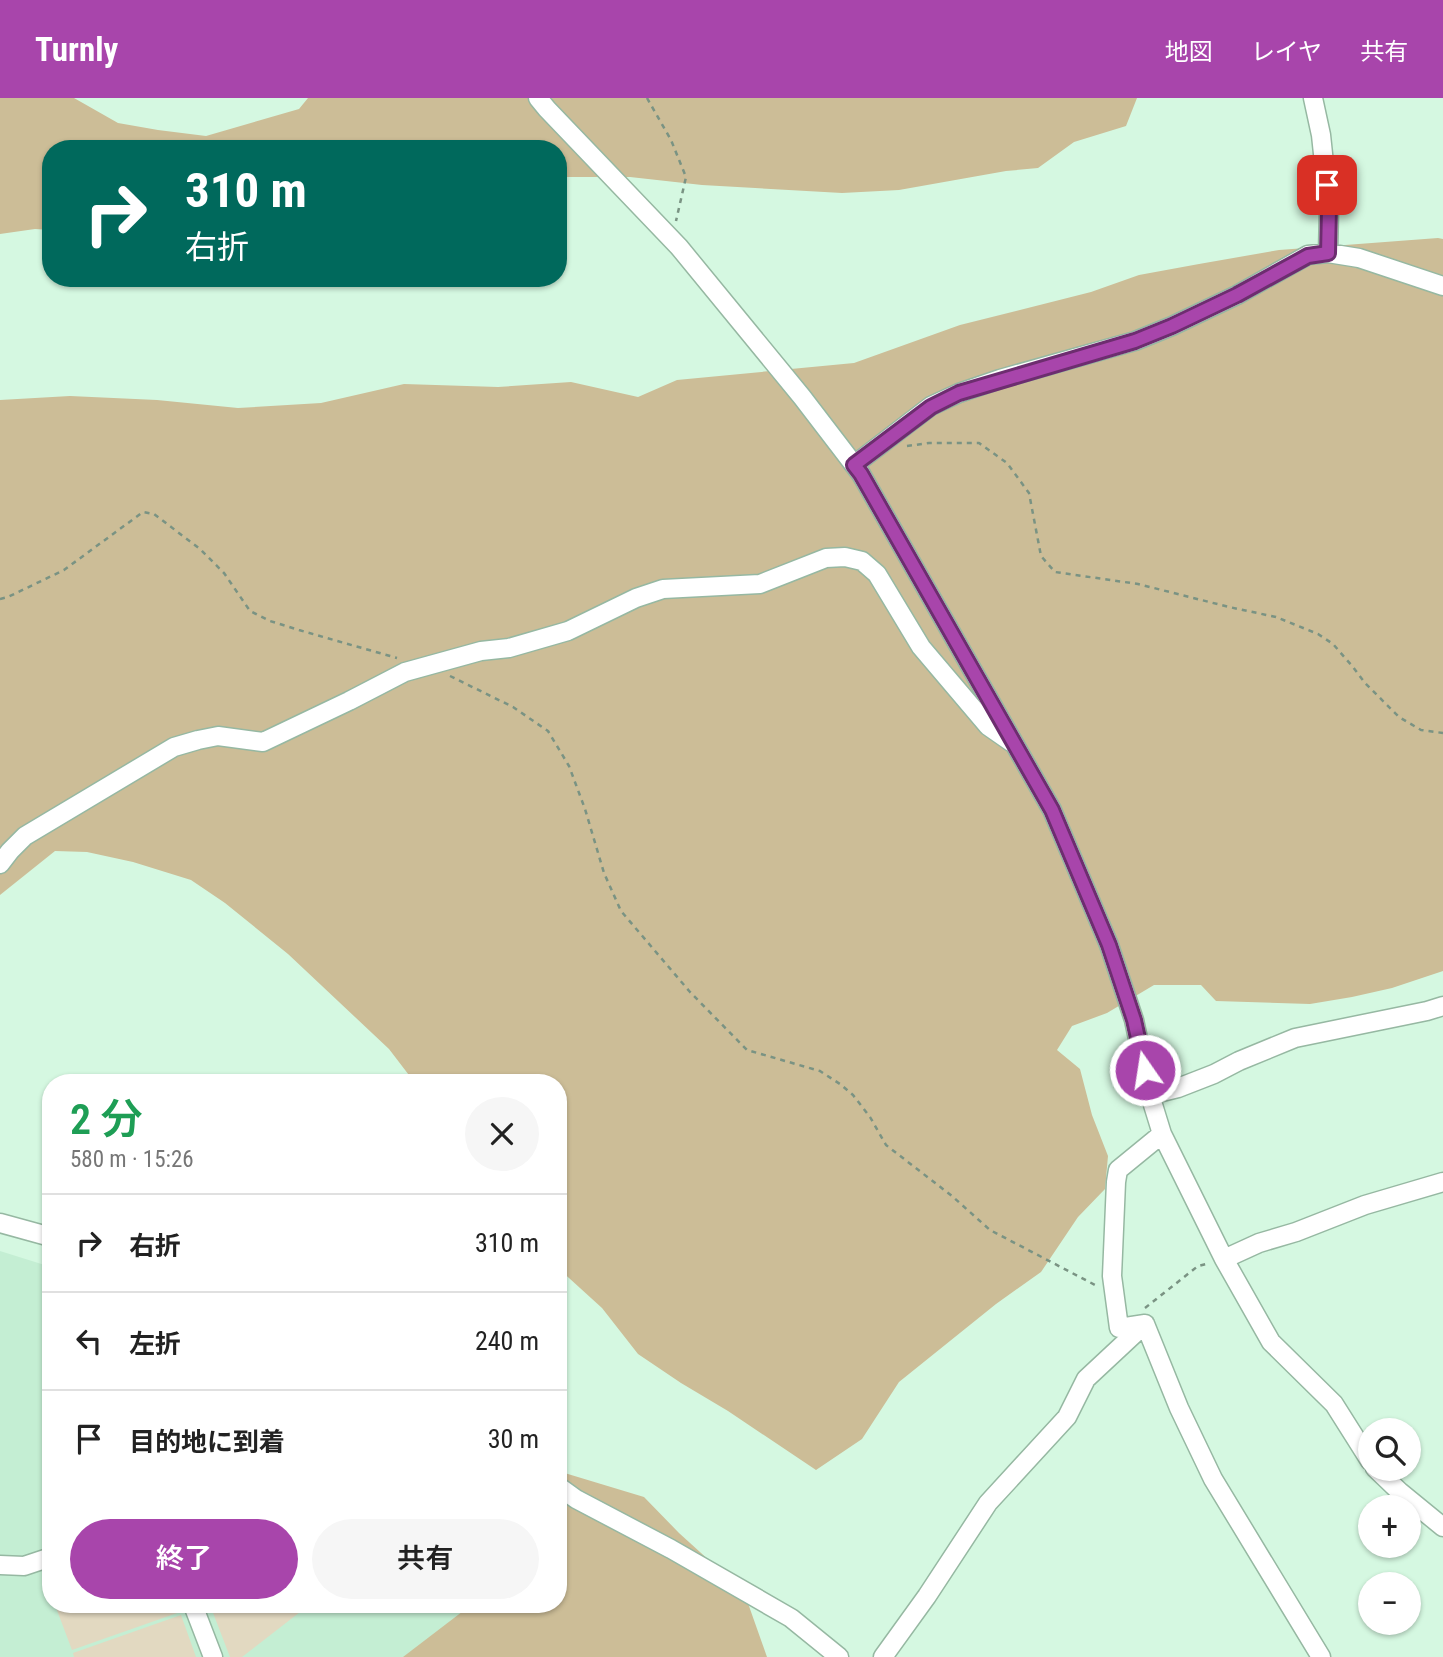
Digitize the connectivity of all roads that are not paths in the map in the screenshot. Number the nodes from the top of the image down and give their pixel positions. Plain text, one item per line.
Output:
1 (538, 98) edge
2 (1314, 98) edge
3 (1328, 253) junction
4 (1443, 286) edge
5 (854, 465) junction
6 (1017, 746) junction
7 (0, 864) edge
8 (1443, 1006) edge
9 (1150, 1095) junction
10 (1162, 1134) junction
11 (1443, 1182) edge
12 (0, 1223) edge
13 (42, 1235) edge
14 (1224, 1259) junction
15 (1145, 1324) junction
16 (1358, 1442) edge
17 (1389, 1481) edge
18 (567, 1492) edge
19 (1443, 1527) edge
20 (42, 1561) edge
21 (0, 1566) edge
22 (196, 1613) edge
23 (213, 1657) edge
24 (839, 1657) edge
25 (883, 1657) edge
26 (1321, 1657) edge

1 - 5 street
2 - 3 street
3 - 4 street
3 - 5 street
5 - 6 street
6 - 7 street
6 - 9 street
8 - 9 street
9 - 10 street
10 - 14 street
10 - 15 street
11 - 14 street
12 - 13 street
14 - 16 street
15 - 25 street
15 - 26 street
17 - 19 street
18 - 24 street
20 - 21 street
22 - 23 street

